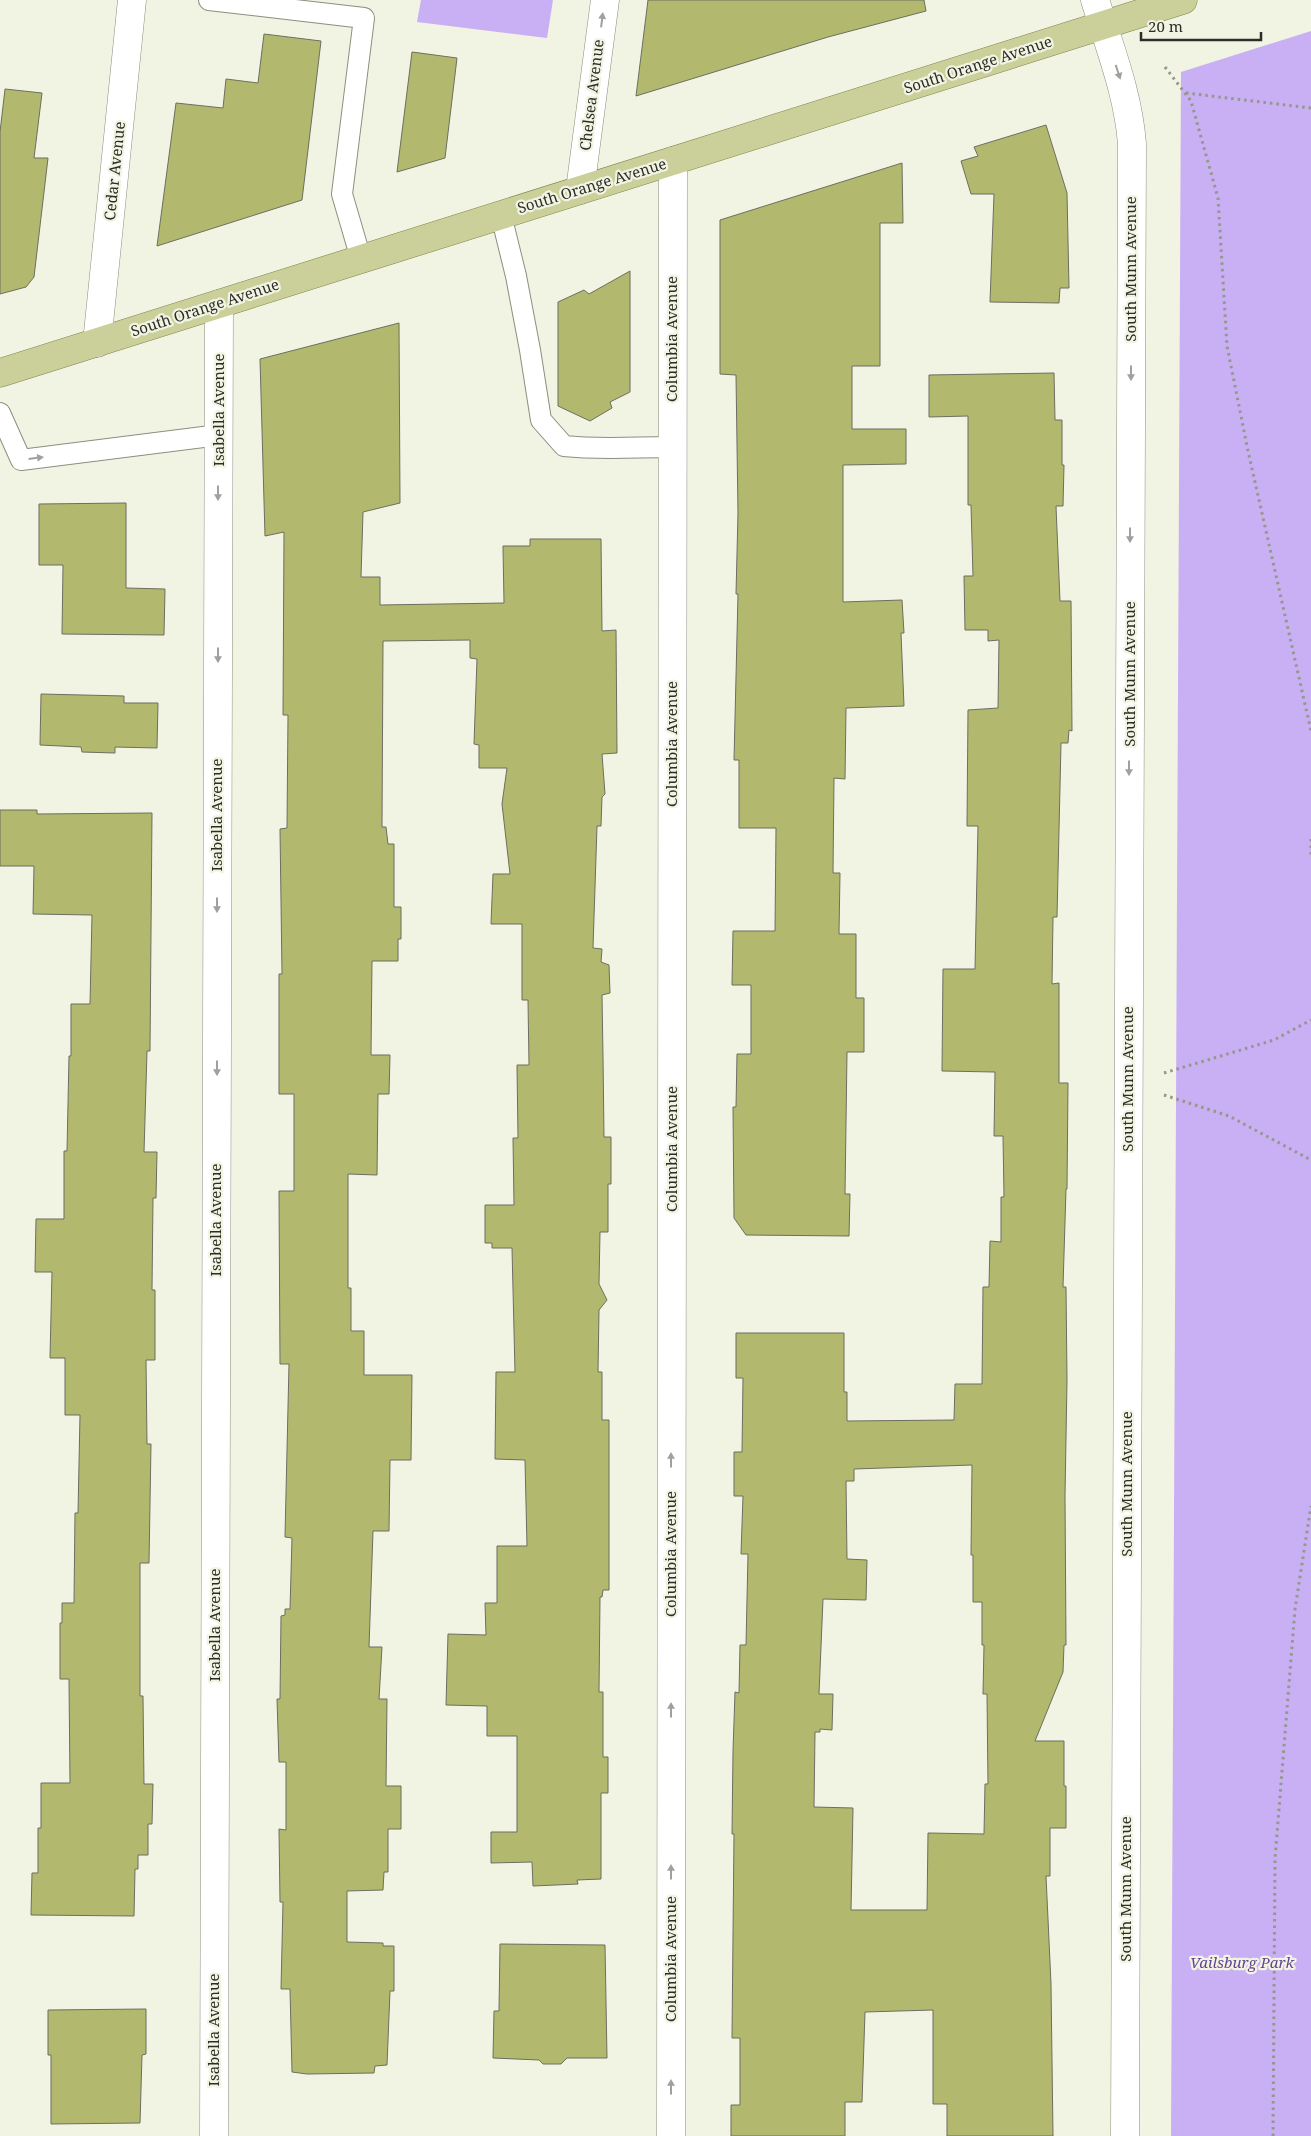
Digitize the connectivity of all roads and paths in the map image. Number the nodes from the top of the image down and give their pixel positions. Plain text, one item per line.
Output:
1 (132, 0) edge
2 (209, 0) edge
3 (605, 0) edge
4 (1183, 0) edge
5 (1099, 13) edge
6 (1165, 67) dead end
7 (1185, 93) junction
8 (1311, 108) edge
9 (673, 161) junction
10 (580, 190) junction
11 (501, 215) junction
12 (361, 259) junction
13 (219, 304) junction
14 (97, 342) junction
15 (0, 373) edge
16 (0, 413) edge
17 (218, 435) junction
18 (672, 447) junction
19 (1311, 732) edge
20 (1311, 839) edge
21 (1311, 856) edge
22 (1311, 1020) edge
23 (1128, 1083) junction
24 (1311, 1160) edge
25 (1311, 1506) edge
26 (214, 2136) edge
27 (671, 2136) edge
28 (1125, 2136) edge
29 (1273, 2136) edge

1 - 14 street, Cedar Avenue
2 - 12 lane
10 -> 3 street, Chelsea Avenue
4 - 5 main road, South Orange Avenue
5 - 9 main road, South Orange Avenue
5 -> 23 street, South Munn Avenue
6 - 7 path
7 - 8 path
7 - 19 path
9 - 10 main road, South Orange Avenue
9 - 18 street, Columbia Avenue
10 - 11 main road, South Orange Avenue
11 - 12 main road, South Orange Avenue
11 - 18 lane
12 - 13 main road, South Orange Avenue
13 - 14 main road, South Orange Avenue
13 - 17 street, Isabella Avenue
14 - 15 main road, South Orange Avenue
16 -> 17 lane
17 -> 26 street, Isabella Avenue
27 -> 18 street, Columbia Avenue
20 - 21 path
22 - 23 path
23 - 24 path
23 - 28 street, South Munn Avenue
25 - 29 path

